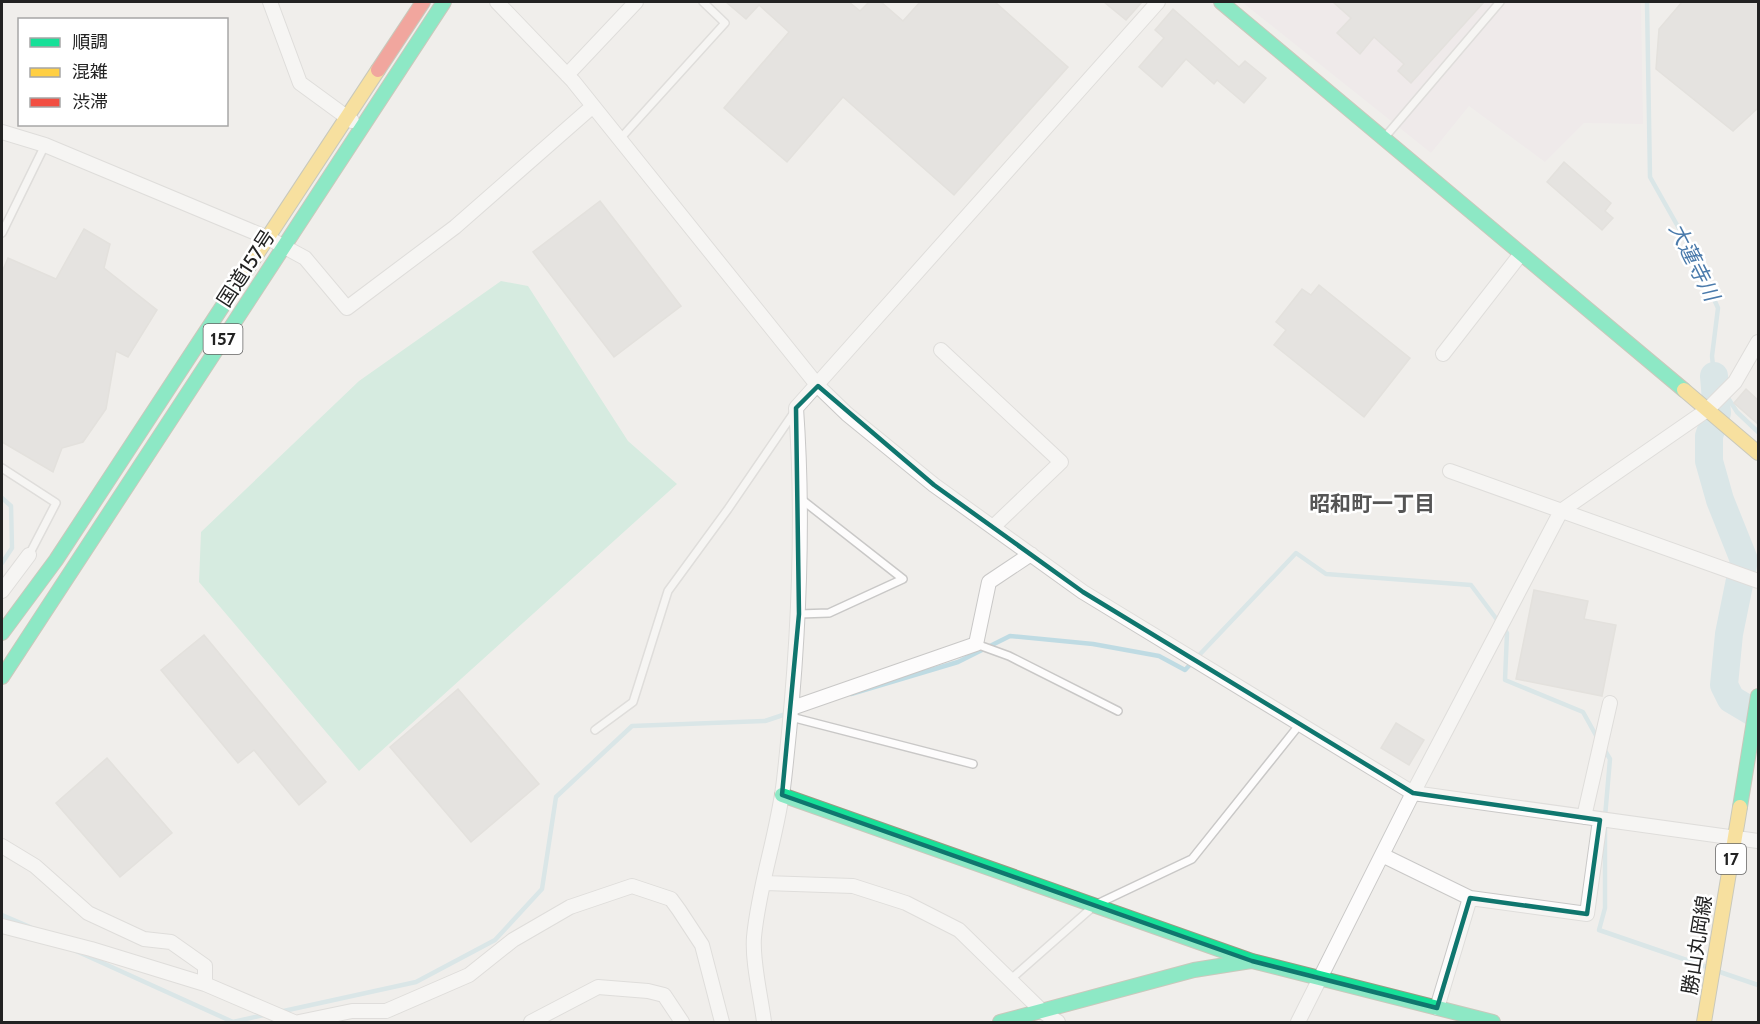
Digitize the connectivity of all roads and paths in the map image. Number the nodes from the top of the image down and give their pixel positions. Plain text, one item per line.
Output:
1 (270, 2) edge
2 (423, 2) edge
3 (444, 2) edge
4 (497, 2) edge
5 (636, 2) edge
6 (703, 2) edge
7 (1221, 2) edge
8 (1500, 2) edge
9 (1151, 4) edge
10 (567, 75) junction
11 (593, 106) junction
12 (347, 117) junction
13 (362, 128) junction
14 (2, 132) edge
15 (1385, 137) junction
16 (619, 140) junction
17 (45, 145) junction
18 (2, 233) edge
19 (268, 238) junction
20 (284, 247) junction
21 (1520, 255) junction
22 (1758, 342) edge
23 (941, 350) dead end
24 (1443, 354) dead end
25 (818, 386) junction
26 (796, 408) junction
27 (1707, 410) junction
28 (1758, 453) edge
29 (2, 468) edge
30 (1450, 471) dead end
31 (800, 498) junction
32 (1561, 510) junction
33 (993, 527) junction
34 (1031, 554) junction
35 (29, 555) joint
36 (1758, 581) edge
37 (2, 591) edge
38 (799, 614) junction
39 (2, 633) edge
40 (976, 644) junction
41 (2, 677) edge
42 (1758, 696) edge
43 (1610, 704) dead end
44 (1118, 711) dead end
45 (792, 713) junction
46 (1300, 723) junction
47 (595, 730) dead end
48 (973, 764) dead end
49 (1413, 793) junction
50 (782, 795) junction
51 (1584, 817) junction
52 (1600, 820) junction
53 (1735, 839) junction
54 (1758, 841) edge
55 (2, 846) edge
56 (1382, 855) junction
57 (765, 883) junction
58 (1470, 898) junction
59 (1095, 905) junction
60 (2, 926) edge
61 (1252, 961) junction
62 (1011, 979) junction
63 (1321, 979) junction
64 (205, 984) junction
65 (1437, 1008) junction
66 (1043, 1012) junction
67 (294, 1023) edge
68 (299, 1023) edge
69 (531, 1023) edge
70 (682, 1023) edge
71 (722, 1023) edge
72 (764, 1023) edge
73 (1000, 1023) edge
74 (1058, 1023) edge
75 (1298, 1023) edge
76 (1493, 1023) edge
77 (1704, 1023) edge

1 - 12 street
2 - 12 main road, 国道157号 / 157
3 - 13 main road, 国道157号 / 157
4 - 10 street
5 - 10 street
6 - 16 lane
7 - 15 main road
8 - 15 lane
9 - 25 street
10 - 11 street
11 - 16 street
11 - 20 street
12 - 13 street
12 - 19 main road, 国道157号 / 157
13 - 20 main road, 国道157号 / 157
14 - 17 street
15 - 21 main road
16 - 25 street
17 - 18 lane
17 - 19 street
19 - 20 street
19 - 39 main road, 国道157号 / 157
20 - 41 main road, 国道157号 / 157
21 - 24 street
21 - 27 main road
22 - 27 street
23 - 33 street
25 - 26 street
25 - 33 street
26 - 31 street
26 - 47 lane
27 - 28 main road
27 - 32 street
29 - 35 lane
30 - 32 street
31 - 38 street
31 - 38 lane
32 - 36 street
32 - 49 street
33 - 34 street
34 - 40 street
34 - 46 street
35 - 37 street
38 - 45 street
40 - 44 lane
40 - 45 street
42 - 53 main road, 勝山丸岡線 / 17
43 - 51 street
45 - 48 lane
45 - 50 street
46 - 49 street
46 - 59 lane
49 - 51 street
49 - 56 street
50 - 57 street
50 - 59 main road
51 - 52 street
52 - 53 street
52 - 58 street
53 - 54 street
53 - 77 main road, 勝山丸岡線 / 17
55 - 64 street
56 - 58 street
56 - 63 street
57 - 62 street
57 - 72 street
58 - 65 street
59 - 61 main road
59 - 62 lane
60 - 64 street
61 - 63 main road
61 - 66 main road
62 - 66 street
63 - 65 main road
63 - 75 street
64 - 67 street
65 - 76 main road
66 - 73 main road
66 - 74 street
68 - 71 street
69 - 70 street

